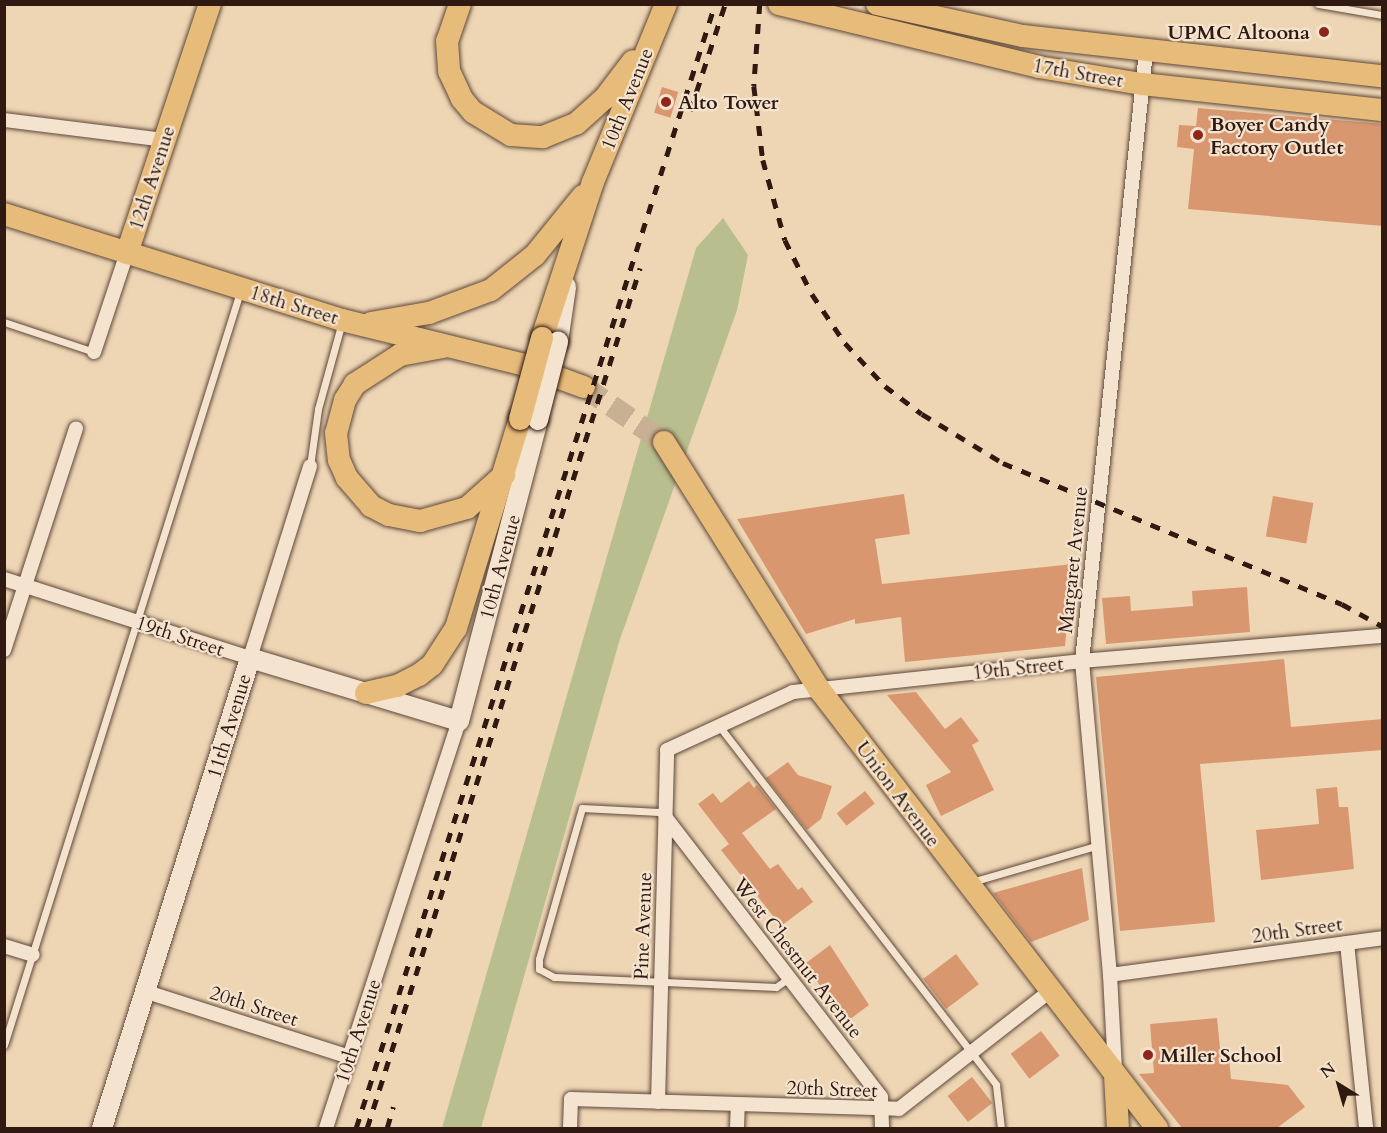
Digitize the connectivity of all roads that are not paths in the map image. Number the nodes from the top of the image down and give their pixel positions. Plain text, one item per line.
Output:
1 (460, 4) edge
2 (666, 4) edge
3 (779, 4) edge
4 (877, 4) edge
5 (1318, 4) edge
6 (204, 5) edge
7 (1383, 15) edge
8 (652, 35) junction
9 (1146, 51) junction
10 (1383, 76) edge
11 (1142, 84) junction
12 (1383, 110) edge
13 (4, 120) edge
14 (165, 140) junction
15 (593, 182) junction
16 (4, 214) edge
17 (127, 253) junction
18 (241, 288) junction
19 (4, 322) edge
20 (352, 322) junction
21 (453, 345) junction
22 (94, 352) joint
23 (584, 387) tunnel mouth
24 (529, 420) junction
25 (76, 428) dead end
26 (664, 442) tunnel mouth
27 (310, 466) joint
28 (504, 475) junction
29 (4, 579) edge
30 (25, 586) junction
31 (137, 622) junction
32 (1379, 639) edge
33 (4, 650) edge
34 (250, 658) junction
35 (1082, 661) junction
36 (819, 689) junction
37 (366, 693) junction
38 (459, 721) junction
39 (719, 726) junction
40 (667, 750) joint
41 (666, 818) junction
42 (1099, 845) junction
43 (966, 883) junction
44 (1383, 938) edge
45 (1347, 943) junction
46 (4, 946) edge
47 (33, 955) junction
48 (1110, 975) junction
49 (789, 978) junction
50 (662, 982) junction
51 (1050, 991) junction
52 (147, 992) junction
53 (4, 1045) edge
54 (971, 1052) junction
55 (350, 1057) junction
56 (1115, 1075) junction
57 (658, 1102) junction
58 (738, 1105) junction
59 (881, 1111) junction
60 (102, 1128) edge
61 (326, 1128) edge
62 (570, 1128) edge
63 (737, 1128) edge
64 (882, 1128) edge
65 (1001, 1128) edge
66 (1118, 1128) edge
67 (1157, 1128) edge
68 (1366, 1128) edge

1 - 8 main road
2 - 8 main road, 10th Avenue
3 - 11 main road, 17th Street
4 - 9 main road, 17th Street
5 - 7 lane
6 - 14 main road, 12th Avenue
8 - 15 main road, 10th Avenue
9 - 10 main road, 17th Street
9 - 11 street, Margaret Avenue
11 - 12 main road, 17th Street
11 - 35 street, Margaret Avenue
13 - 14 street
14 - 17 main road, 12th Avenue
15 - 20 main road
15 - 24 main road, 10th Avenue, bridge
16 - 17 main road, 18th Street
17 - 18 main road, 18th Street
17 - 22 street, 12th Avenue
18 - 20 main road, 18th Street
18 - 31 lane
19 - 22 lane
20 - 21 main road, 18th Street
20 - 27 lane, 11th Avenue
21 - 23 main road, 18th Street
21 - 28 main road
24 - 28 main road, 10th Avenue
24 - 38 street, 10th Avenue
25 - 30 street
26 - 36 main road, Union Avenue
27 - 34 street, 11th Avenue
28 - 37 main road, 10th Avenue
29 - 30 street, 19th Street
30 - 31 street, 19th Street
30 - 33 street
31 - 34 street, 19th Street
31 - 47 lane
32 - 35 street, 19th Street
34 - 37 street, 19th Street
34 - 52 street, 11th Avenue
35 - 36 street, 19th Street
35 - 42 street, Margaret Avenue
36 - 39 street, 19th Street
36 - 43 main road, Union Avenue
37 - 38 street, 19th Street
38 - 55 street, 10th Avenue
39 - 40 street, 19th Street
39 - 54 lane
40 - 41 street, Pine Avenue
41 - 49 street, West Chestnut Avenue
41 - 50 street, Pine Avenue
41 - 50 lane
42 - 43 lane
42 - 48 street, Margaret Avenue
43 - 51 main road, Union Avenue
44 - 45 street, 20th Street
45 - 48 street, 20th Street
45 - 68 street
46 - 47 street
47 - 53 lane
48 - 56 street, Margaret Avenue
49 - 50 lane
49 - 59 street, West Chestnut Avenue
50 - 57 street, Pine Avenue
51 - 54 street, 20th Street
51 - 56 main road, Union Avenue
52 - 55 street, 20th Street
52 - 60 street, 11th Avenue
54 - 59 street, 20th Street
54 - 65 lane
55 - 61 street, 10th Avenue
56 - 66 main road
56 - 67 main road, Union Avenue
57 - 58 street, 20th Street
57 - 62 street, 20th Street
58 - 59 street, 20th Street
58 - 63 street
59 - 64 street, West Chestnut Avenue

